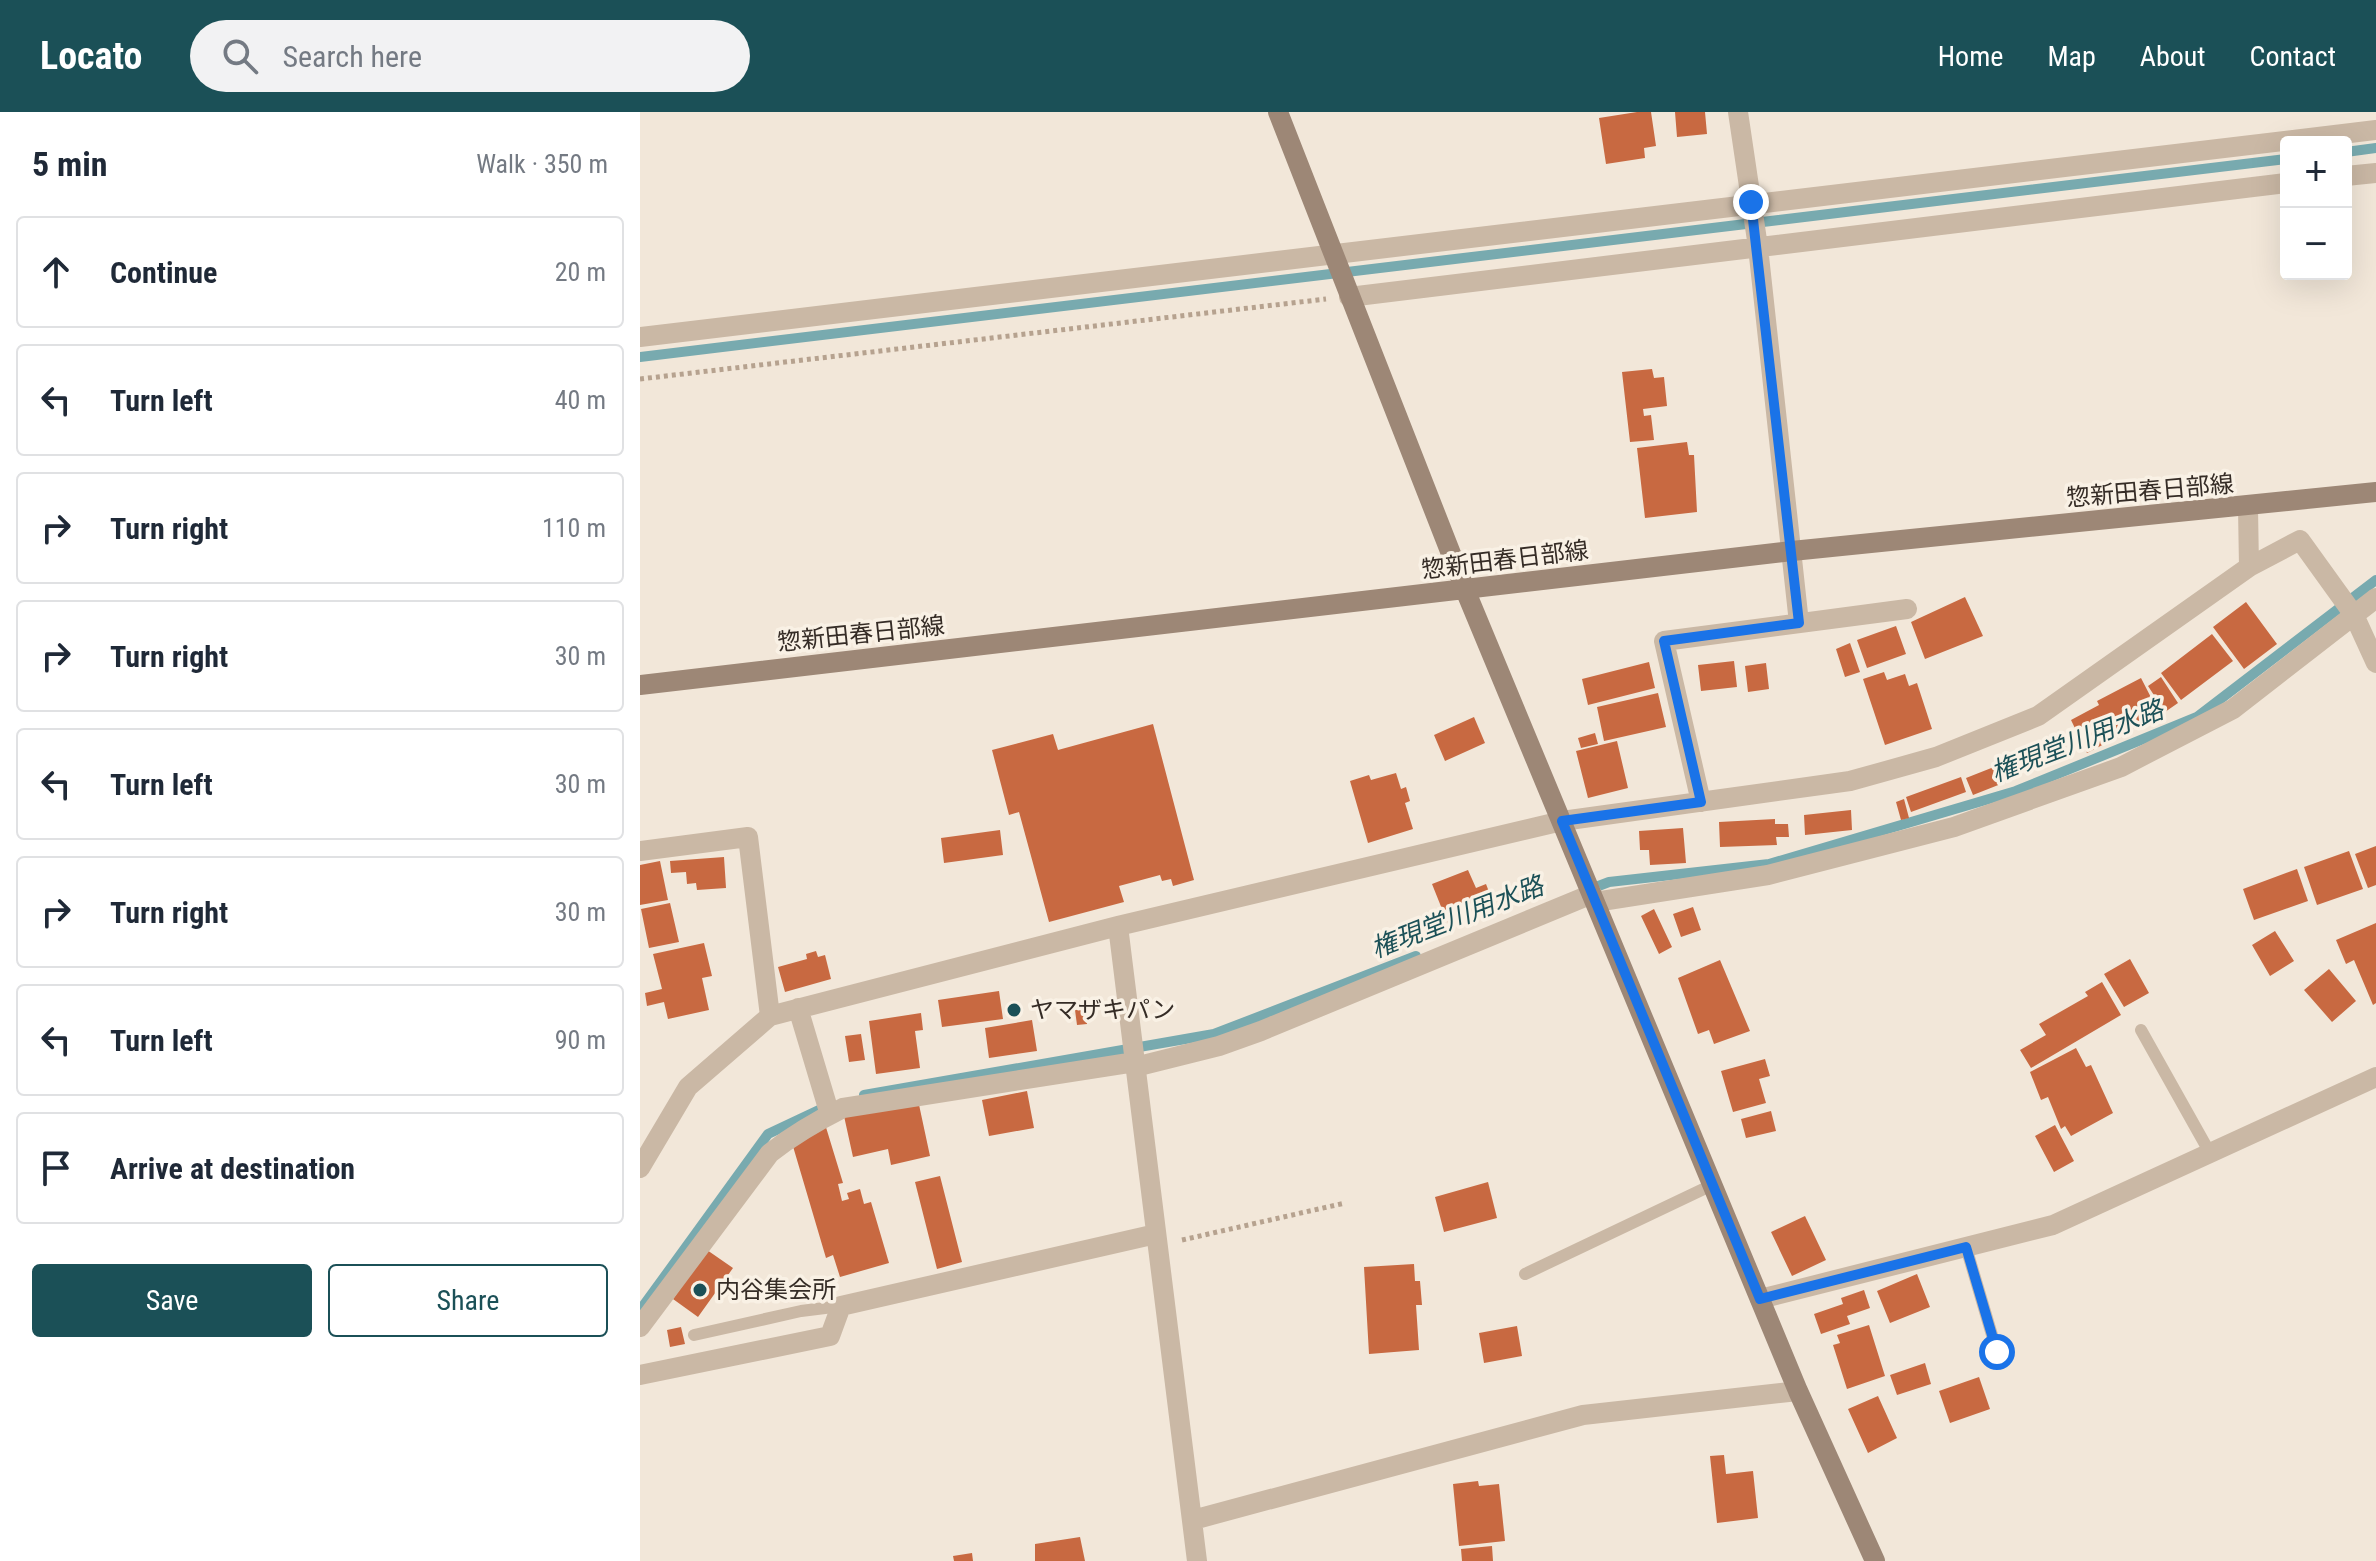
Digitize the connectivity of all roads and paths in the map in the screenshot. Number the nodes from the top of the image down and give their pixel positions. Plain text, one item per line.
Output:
1 (1278, 112) edge
2 (1738, 112) edge
3 (2376, 130) edge
4 (2376, 173) edge
5 (2352, 175) edge
6 (2280, 184) edge
7 (1751, 202) junction
8 (1758, 247) junction
9 (1333, 255) junction
10 (1349, 297) junction
11 (640, 337) edge
12 (640, 379) edge
13 (2376, 492) edge
14 (2248, 508) junction
15 (1792, 551) junction
16 (2249, 567) junction
17 (1466, 592) junction
18 (2376, 598) edge
19 (1907, 609) dead end
20 (2353, 614) junction
21 (1799, 623) junction
22 (2376, 663) edge
23 (640, 685) edge
24 (1701, 802) junction
25 (1562, 821) junction
26 (640, 851) edge
27 (1593, 896) junction
28 (1118, 926) junction
29 (798, 1008) junction
30 (770, 1016) junction
31 (2141, 1030) dead end
32 (1135, 1065) junction
33 (2376, 1077) edge
34 (830, 1115) junction
35 (2210, 1153) junction
36 (640, 1168) edge
37 (1712, 1185) junction
38 (1345, 1203) dead end
39 (1156, 1240) junction
40 (1966, 1247) junction
41 (1525, 1274) dead end
42 (1760, 1299) junction
43 (841, 1306) junction
44 (640, 1327) edge
45 (694, 1335) dead end
46 (1997, 1352) dead end
47 (640, 1375) edge
48 (1798, 1391) junction
49 (1193, 1520) junction
50 (1197, 1561) edge
51 (1875, 1561) edge

1 - 9 main road
2 - 7 street
3 - 7 street
4 - 5 street
6 - 8 street
7 - 8 street
7 - 9 street
8 - 10 street
8 - 15 street
9 - 10 main road
9 - 11 street
10 - 12 path
10 - 17 main road
13 - 14 main road, 惣新田春日部線
14 - 15 main road, 惣新田春日部線
14 - 16 street
15 - 17 main road, 惣新田春日部線
15 - 21 street
16 - 20 street
16 - 24 street
17 - 23 main road, 惣新田春日部線
17 - 25 main road
18 - 20 street
19 - 21 street
20 - 22 street
20 - 27 street
21 - 24 street
24 - 25 street
25 - 27 main road
25 - 28 street
26 - 30 street
27 - 32 street
27 - 37 main road
28 - 29 street
28 - 32 street
29 - 30 street
29 - 34 street
30 - 36 street
31 - 35 lane
32 - 34 street
32 - 39 street
33 - 35 street
34 - 44 street
35 - 40 street
37 - 41 lane
37 - 42 main road
38 - 39 path
39 - 43 street
39 - 49 street
40 - 42 street
40 - 46 lane
42 - 48 main road
43 - 45 lane
43 - 47 street
48 - 49 street
48 - 51 main road
49 - 50 street

